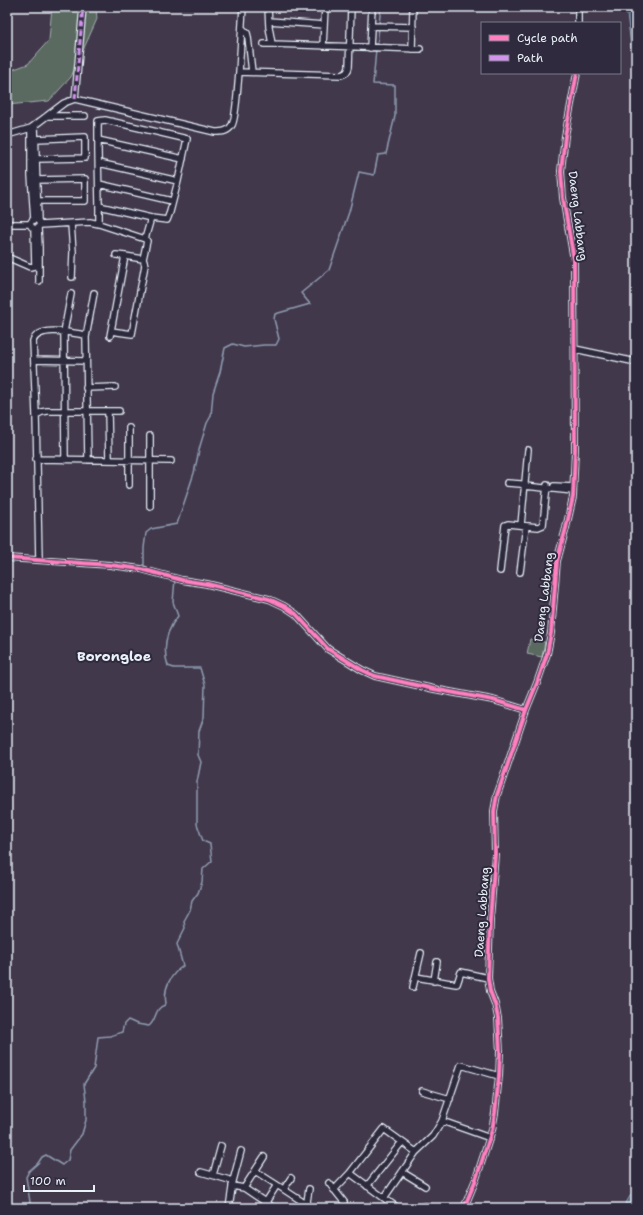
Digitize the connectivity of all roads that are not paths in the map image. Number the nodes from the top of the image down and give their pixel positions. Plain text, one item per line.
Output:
1 (83, 7) edge
2 (243, 7) edge
3 (268, 7) edge
4 (325, 7) edge
5 (351, 7) edge
6 (372, 7) edge
7 (413, 7) edge
8 (578, 7) edge
9 (268, 21) junction
10 (578, 22) edge
11 (324, 25) junction
12 (371, 26) junction
13 (413, 27) junction
14 (242, 28) junction
15 (264, 44) dead end
16 (272, 44) junction
17 (323, 46) junction
18 (350, 47) junction
19 (370, 48) junction
20 (412, 49) junction
21 (420, 49) dead end
22 (239, 72) junction
23 (252, 72) junction
24 (577, 74) edge
25 (75, 99) junction
26 (59, 107) junction
27 (47, 116) junction
28 (58, 116) junction
29 (85, 116) dead end
30 (33, 127) junction
31 (7, 135) edge
32 (36, 139) junction
33 (98, 140) junction
34 (37, 159) junction
35 (183, 159) junction
36 (98, 163) junction
37 (37, 180) junction
38 (178, 181) junction
39 (99, 184) junction
40 (38, 201) junction
41 (172, 201) junction
42 (99, 206) junction
43 (151, 218) junction
44 (7, 224) edge
45 (35, 224) junction
46 (71, 224) junction
47 (99, 224) junction
48 (145, 239) junction
49 (116, 255) dead end
50 (125, 256) junction
51 (7, 257) edge
52 (143, 259) junction
53 (72, 277) dead end
54 (39, 281) dead end
55 (94, 293) dead end
56 (71, 294) dead end
57 (64, 332) junction
58 (86, 335) junction
59 (575, 349) junction
60 (34, 360) junction
61 (64, 360) junction
62 (86, 361) junction
63 (636, 362) edge
64 (115, 387) dead end
65 (86, 388) junction
66 (65, 411) junction
67 (86, 411) junction
68 (108, 411) junction
69 (119, 411) dead end
70 (36, 415) junction
71 (129, 428) dead end
72 (150, 436) dead end
73 (528, 450) dead end
74 (36, 459) junction
75 (65, 460) junction
76 (88, 460) junction
77 (109, 460) junction
78 (129, 460) junction
79 (150, 460) junction
80 (171, 461) dead end
81 (507, 483) dead end
82 (524, 484) junction
83 (129, 485) dead end
84 (547, 487) junction
85 (573, 489) junction
86 (150, 506) dead end
87 (524, 526) junction
88 (7, 558) edge
89 (39, 560) junction
90 (500, 571) dead end
91 (520, 572) dead end
92 (526, 710) junction
93 (420, 953) dead end
94 (437, 962) dead end
95 (416, 977) junction
96 (488, 978) junction
97 (434, 980) junction
98 (413, 987) dead end
99 (499, 1076) junction
100 (422, 1091) dead end
101 (450, 1099) junction
102 (442, 1121) junction
103 (490, 1138) junction
104 (402, 1142) junction
105 (221, 1146) dead end
106 (241, 1151) dead end
107 (416, 1152) junction
108 (264, 1157) dead end
109 (255, 1171) junction
110 (201, 1172) dead end
111 (402, 1172) junction
112 (350, 1173) junction
113 (212, 1175) junction
114 (291, 1178) dead end
115 (233, 1183) junction
116 (329, 1183) dead end
117 (277, 1184) junction
118 (368, 1186) junction
119 (425, 1186) dead end
120 (244, 1188) junction
121 (284, 1189) junction
122 (309, 1189) dead end
123 (334, 1190) junction
124 (384, 1198) junction
125 (265, 1202) junction
126 (344, 1202) dead end
127 (306, 1206) edge
128 (395, 1206) dead end
129 (229, 1208) edge
130 (262, 1208) edge
131 (274, 1208) edge
132 (419, 1208) edge
133 (431, 1208) edge
134 (464, 1208) edge

1 - 25 street
2 - 14 street
3 - 9 street
4 - 11 street
5 - 18 street
6 - 12 street
7 - 13 street
8 - 10 street
9 - 11 street
9 - 16 street
11 - 17 street
12 - 13 street
12 - 19 street
13 - 20 street
14 - 22 street
14 - 23 street
15 - 16 street
16 - 17 street
17 - 18 street
18 - 19 street
18 - 23 street
19 - 20 street
20 - 21 street
22 - 23 street
22 - 25 street
24 - 59 street, Daeng Labbang
25 - 26 street
26 - 27 street
26 - 28 street
27 - 28 street
27 - 30 street
28 - 29 street
30 - 31 street
30 - 32 street
30 - 45 street
32 - 34 street
32 - 34 street
33 - 35 street
33 - 35 street
33 - 36 street
34 - 37 street
35 - 38 street
36 - 38 street
36 - 39 street
37 - 40 street
37 - 40 street
38 - 41 street
39 - 41 street
39 - 42 street
40 - 45 street
41 - 43 street
42 - 43 street
42 - 47 street
43 - 48 street
44 - 45 street
45 - 46 street
45 - 51 street
45 - 54 street
46 - 47 street
46 - 53 street
47 - 48 street
48 - 52 street
49 - 50 street
50 - 52 street
50 - 52 street
55 - 58 street
56 - 57 street
57 - 58 street
57 - 60 street
57 - 61 street
58 - 62 street
59 - 63 street
59 - 85 street, Daeng Labbang
60 - 61 street
60 - 70 street
61 - 62 street
61 - 66 street
62 - 65 street
64 - 65 street
65 - 67 street
66 - 67 street
66 - 70 street
66 - 75 street
67 - 68 street
67 - 76 street
68 - 69 street
68 - 77 street
70 - 74 street
71 - 78 street
72 - 79 street
73 - 82 street
74 - 75 street
74 - 89 street
75 - 76 street
76 - 77 street
77 - 78 street
78 - 79 street
78 - 83 street
79 - 80 street
79 - 86 street
81 - 82 street
82 - 84 street
82 - 87 street
84 - 85 street
84 - 87 street
85 - 92 street, Daeng Labbang
87 - 90 street
87 - 91 street
88 - 89 street
89 - 92 street
92 - 96 street, Daeng Labbang
93 - 95 street
94 - 97 street
95 - 97 street
95 - 98 street
96 - 97 street
96 - 99 street, Daeng Labbang
99 - 101 street
99 - 103 street, Daeng Labbang
100 - 101 street
101 - 102 street
102 - 103 street
102 - 107 street
103 - 134 street, Daeng Labbang
104 - 107 street
104 - 112 street
104 - 118 street
105 - 113 street
106 - 115 street
107 - 111 street
108 - 109 street
109 - 117 street
109 - 120 street
110 - 113 street
111 - 119 street
111 - 124 street
112 - 118 street
112 - 123 street
113 - 115 street
114 - 121 street
115 - 120 street
115 - 129 street
116 - 123 street
117 - 121 street
117 - 125 street
118 - 124 street
120 - 125 street
121 - 127 street
122 - 127 street
123 - 126 street
124 - 128 street
125 - 130 street
125 - 131 street
132 - 133 street

